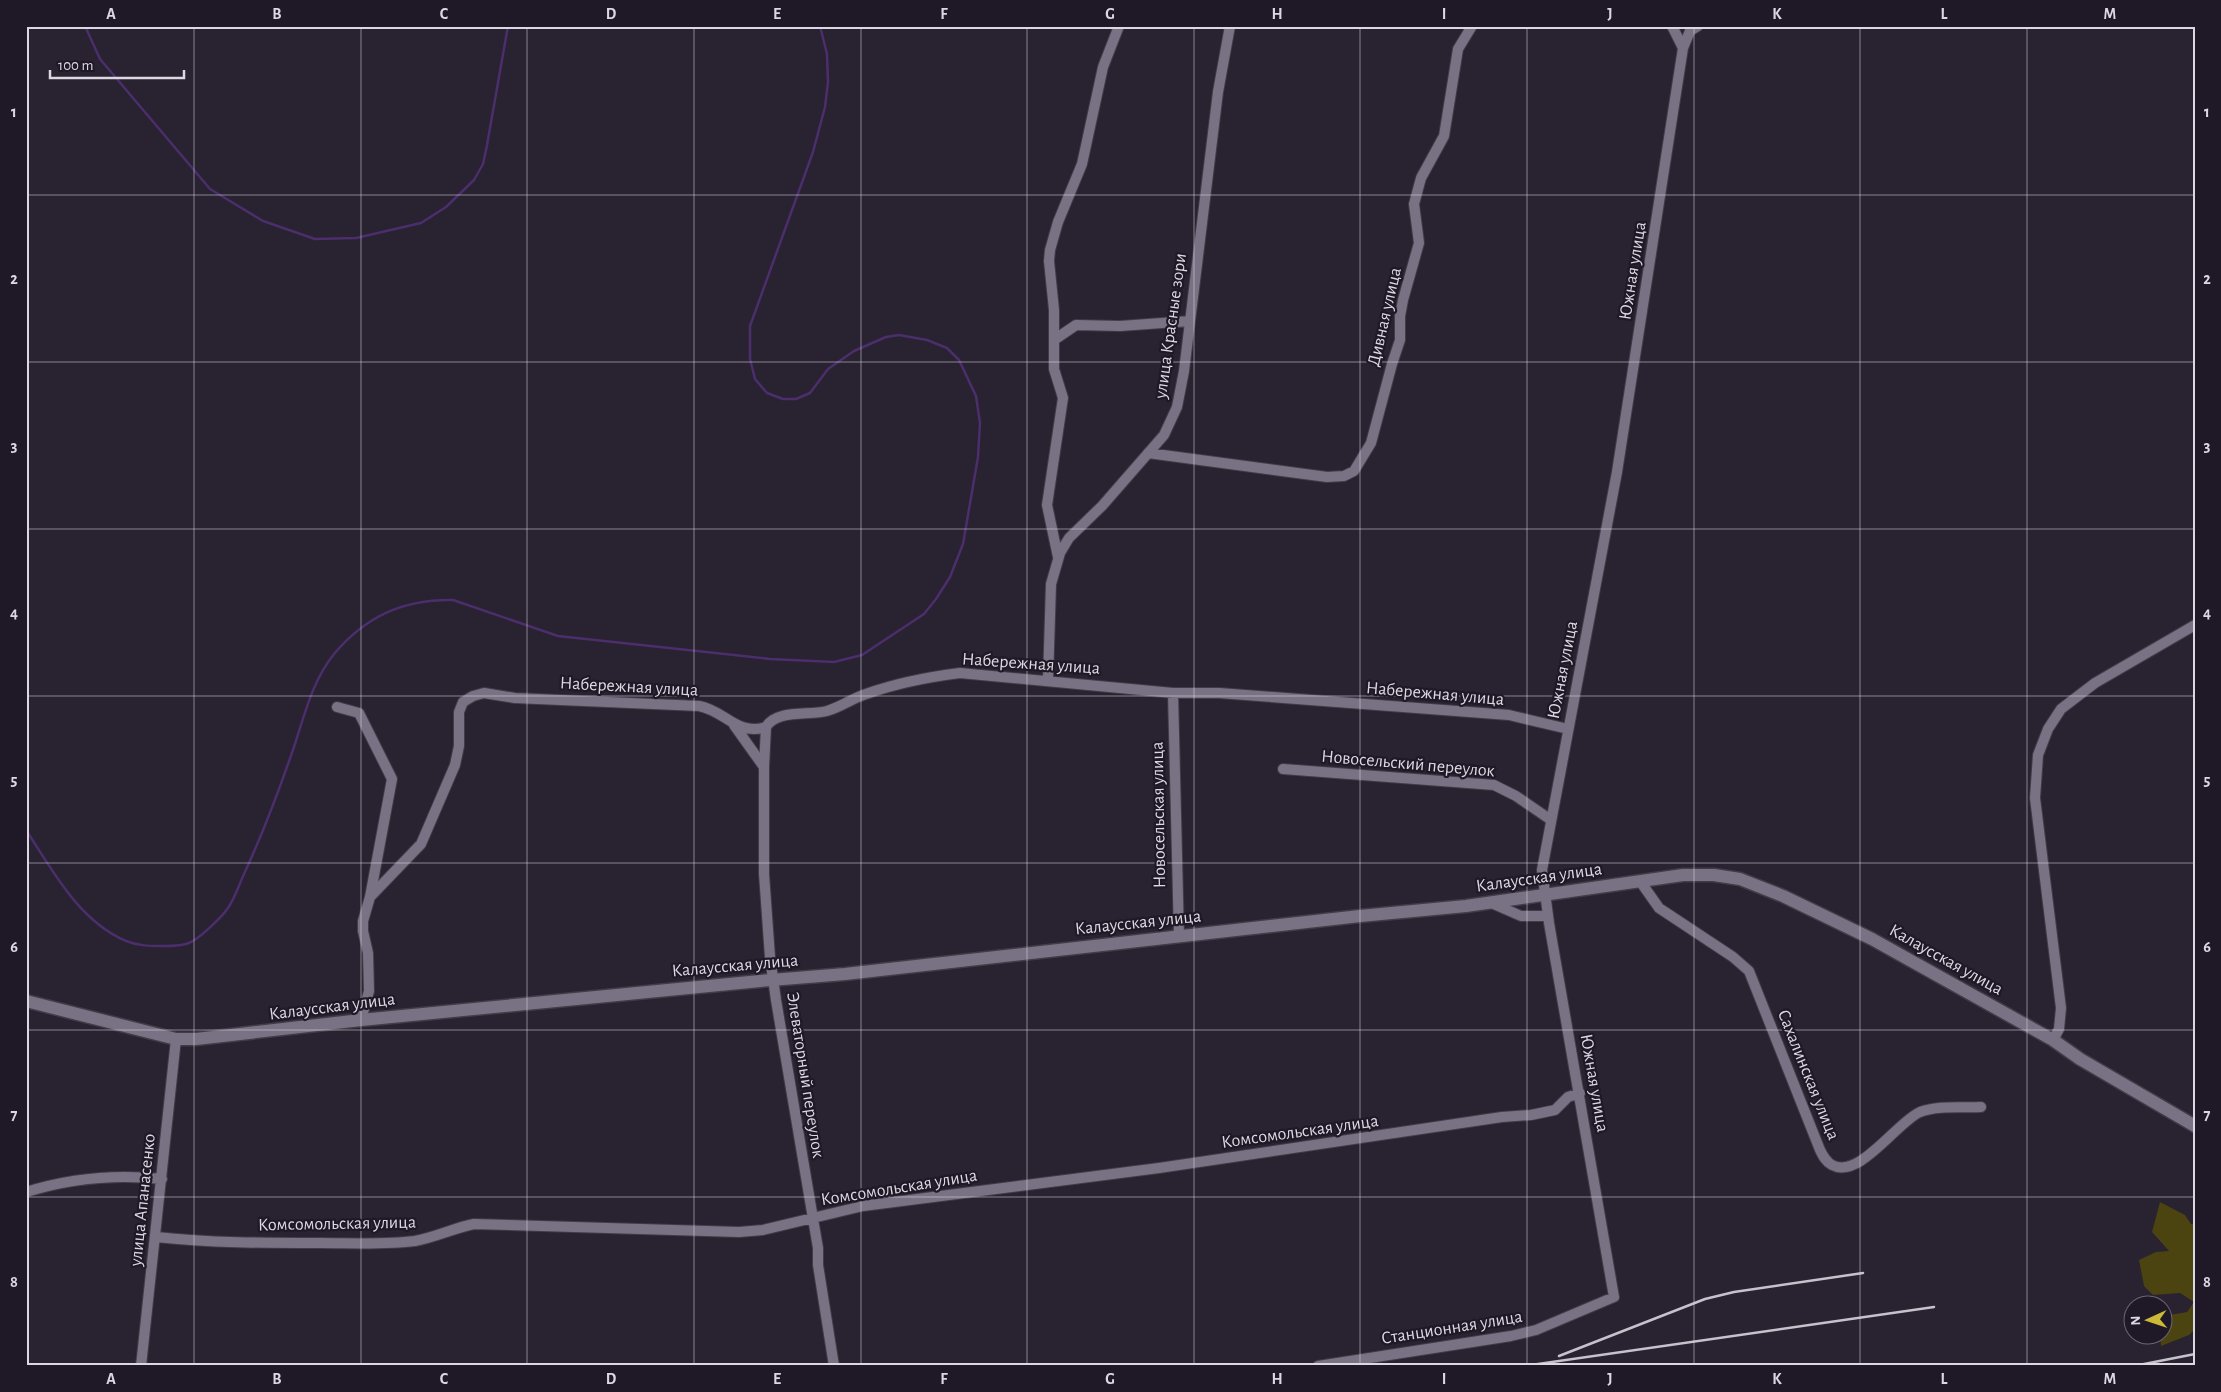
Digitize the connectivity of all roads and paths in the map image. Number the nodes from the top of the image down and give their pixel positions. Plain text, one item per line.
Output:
1 (1119, 26) edge
2 (1230, 26) edge
3 (1472, 26) edge
4 (1672, 26) edge
5 (1698, 26) edge
6 (1683, 48) junction
7 (1190, 321) junction
8 (1054, 340) junction
9 (1164, 435) junction
10 (1148, 453) junction
11 (1177, 456) junction
12 (1058, 557) junction
13 (2195, 625) edge
14 (1048, 680) junction
15 (1173, 692) junction
16 (337, 707) dead end
17 (732, 722) junction
18 (766, 727) junction
19 (1568, 729) junction
20 (764, 767) junction
21 (1283, 769) dead end
22 (1550, 820) junction
23 (1640, 881) junction
24 (1544, 894) junction
25 (370, 897) junction
26 (1489, 902) junction
27 (1548, 916) junction
28 (1179, 936) junction
29 (773, 980) junction
30 (26, 1001) edge
31 (361, 1020) junction
32 (176, 1039) junction
33 (2053, 1040) junction
34 (1580, 1093) junction
35 (1981, 1107) dead end
36 (2195, 1126) edge
37 (162, 1179) junction
38 (26, 1192) edge
39 (812, 1218) junction
40 (156, 1237) junction
41 (1614, 1296) joint
42 (141, 1366) edge
43 (834, 1366) edge
44 (1318, 1366) edge

1 - 8 street
2 - 7 street, улица Красные зори
3 - 11 street, Дивная улица
4 - 6 street
5 - 6 street
6 - 19 street, Южная улица
7 - 8 street
7 - 9 street, улица Красные зори
8 - 12 street
9 - 10 street, улица Красные зори
9 - 11 street
10 - 11 street, Дивная улица
10 - 12 street, улица Красные зори
12 - 14 street, улица Красные зори
13 - 33 street
14 - 15 street, Набережная улица
14 - 18 street, Набережная улица
15 - 19 street, Набережная улица
15 - 28 street, Новосельская улица
16 - 25 street
17 - 18 street, Набережная улица
17 - 20 street
17 - 25 street, Набережная улица
18 - 20 street, Элеваторный переулок
19 - 22 street, Южная улица
20 - 29 street, Элеваторный переулок
21 - 22 street, Новосельский переулок
22 - 24 street, Южная улица
23 - 24 street, Калаусская улица
23 - 33 street, Калаусская улица
23 - 35 street, Сахалинская улица
24 - 26 street, Калаусская улица
24 - 27 street, Южная улица
25 - 31 street
26 - 27 street
26 - 28 street, Калаусская улица
27 - 34 street, Южная улица
28 - 29 street, Калаусская улица
29 - 31 street, Калаусская улица
29 - 39 street, Элеваторный переулок
30 - 32 street, Калаусская улица
31 - 32 street, Калаусская улица
32 - 37 street, улица Апанасенко
33 - 36 street, Калаусская улица
34 - 39 street, Комсомольская улица
34 - 41 street, Южная улица
37 - 38 street
37 - 40 street, улица Апанасенко
39 - 40 street, Комсомольская улица
39 - 43 street, Элеваторный переулок
40 - 42 street, улица Апанасенко
41 - 44 street, Станционная улица

